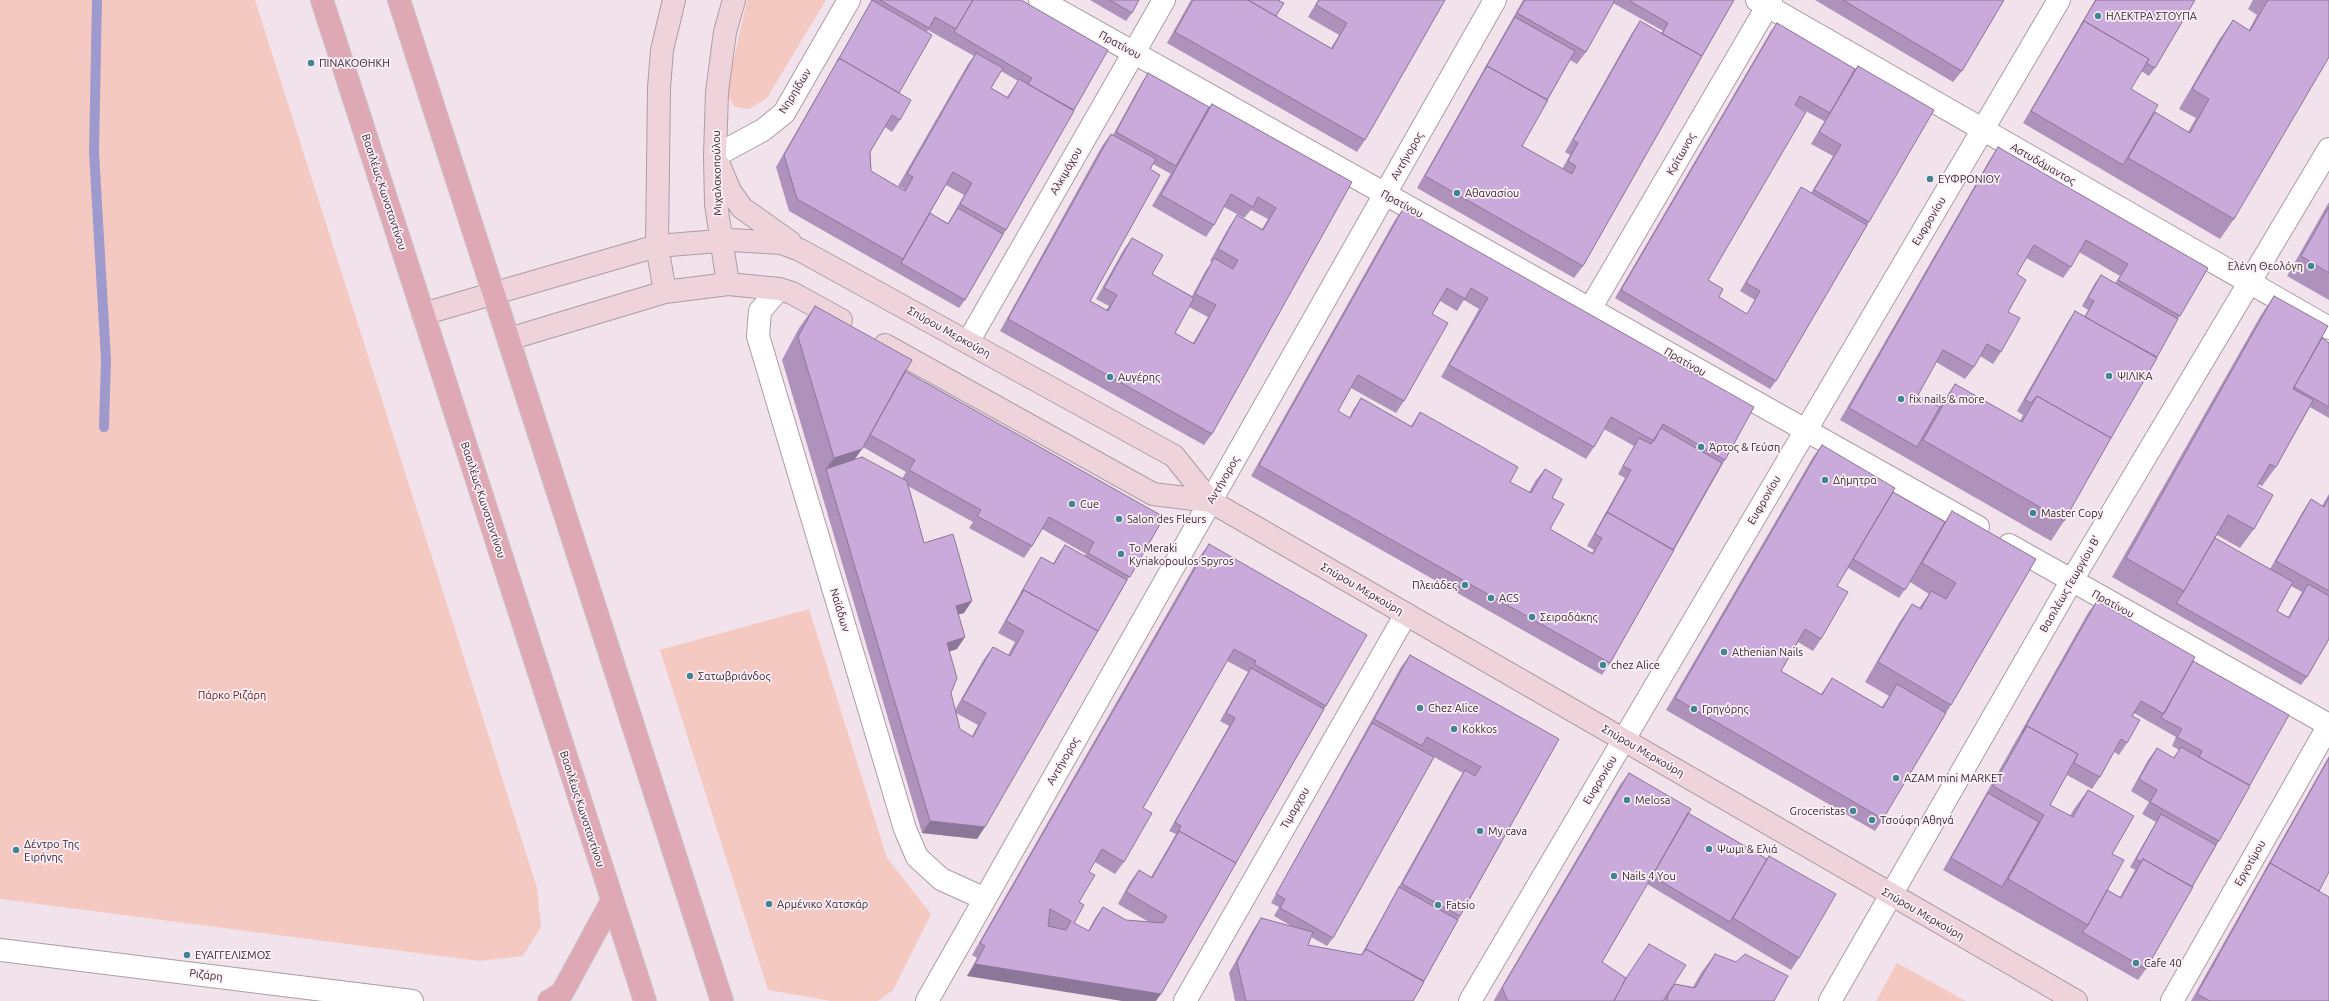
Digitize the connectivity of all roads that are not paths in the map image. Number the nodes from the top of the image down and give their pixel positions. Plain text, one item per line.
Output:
1 (322, 0) edge
2 (399, 0) edge
3 (674, 0) edge
4 (734, 0) edge
5 (849, 0) edge
6 (1040, 0) edge
7 (1164, 0) edge
8 (1495, 0) edge
9 (2059, 0) edge
10 (1765, 2) edge
11 (1134, 53) junction
12 (1983, 130) junction
13 (2329, 149) edge
14 (715, 156) junction
15 (1385, 194) junction
16 (721, 241) junction
17 (656, 246) junction
18 (800, 250) junction
19 (2248, 282) junction
20 (728, 284) junction
21 (780, 289) junction
22 (665, 292) junction
23 (494, 293) junction
24 (1590, 309) junction
25 (423, 314) junction
26 (2329, 328) edge
27 (509, 339) junction
28 (968, 342) junction
29 (1805, 430) junction
30 (1210, 502) junction
31 (2072, 580) junction
32 (1406, 614) junction
33 (2329, 725) edge
34 (1623, 740) junction
35 (1892, 896) junction
36 (985, 899) junction
37 (612, 900) junction
38 (0, 950) edge
39 (412, 1001) edge
40 (549, 1001) edge
41 (644, 1001) edge
42 (722, 1001) edge
43 (927, 1001) edge
44 (1185, 1001) edge
45 (1470, 1001) edge
46 (1830, 1001) edge
47 (2076, 1001) edge
48 (2172, 1001) edge

1 - 25 main road, Βασιλέως Κωνσταντίνου
2 - 23 main road
3 - 17 main road
4 - 14 main road, Μιχαλακοπούλου
5 - 14 street, Νηρηίδων
6 - 11 street, Πρατίνου
7 - 11 street, Αλκιμάχου
8 - 15 street, Αντήνορος
9 - 12 street, Ευφρονίου
10 - 12 street, Αστυδάμαντος
10 - 24 street, Κρίτωνος
11 - 15 street, Πρατίνου
11 - 28 street, Αλκιμάχου
12 - 19 street, Αστυδάμαντος
12 - 29 street, Ευφρονίου
13 - 19 street, Βασιλέως Γεωργίου Β'
14 - 16 main road, Μιχαλακοπούλου
14 - 18 main road
15 - 24 street, Πρατίνου
15 - 30 street, Αντήνορος
16 - 17 main road, Σπύρου Μερκούρη
16 - 18 main road, Σπύρου Μερκούρη
16 - 20 main road, Μιχαλακοπούλου
17 - 22 main road
17 - 23 main road
18 - 28 main road, Σπύρου Μερκούρη
19 - 26 street, Αστυδάμαντος
19 - 31 street, Βασιλέως Γεωργίου Β'
20 - 21 main road, Σπύρου Μερκούρη
20 - 22 main road
21 - 30 main road, Σπύρου Μερκούρη
21 - 36 street, Ναϊάδων
22 - 27 main road
23 - 25 main road
23 - 27 main road
24 - 29 street, Πρατίνου
25 - 37 main road, Βασιλέως Κωνσταντίνου
27 - 42 main road
28 - 30 main road, Σπύρου Μερκούρη
29 - 31 street, Πρατίνου
29 - 34 street, Ευφρονίου
30 - 32 main road, Σπύρου Μερκούρη
30 - 36 street, Αντήνορος
31 - 33 street, Πρατίνου
31 - 35 street, Βασιλέως Γεωργίου Β'
32 - 34 main road, Σπύρου Μερκούρη
32 - 44 street, Τιμαρχου
33 - 48 street, Εργοτίμου
34 - 35 main road, Σπύρου Μερκούρη
34 - 45 street, Ευφρονίου
35 - 46 street, Βασιλέως Γεωργίου Β'
35 - 47 main road, Σπύρου Μερκούρη
36 - 43 street, Αντήνορος
37 - 40 main road
37 - 41 main road, Βασιλέως Κωνσταντίνου
38 - 39 street, Ριζάρη

